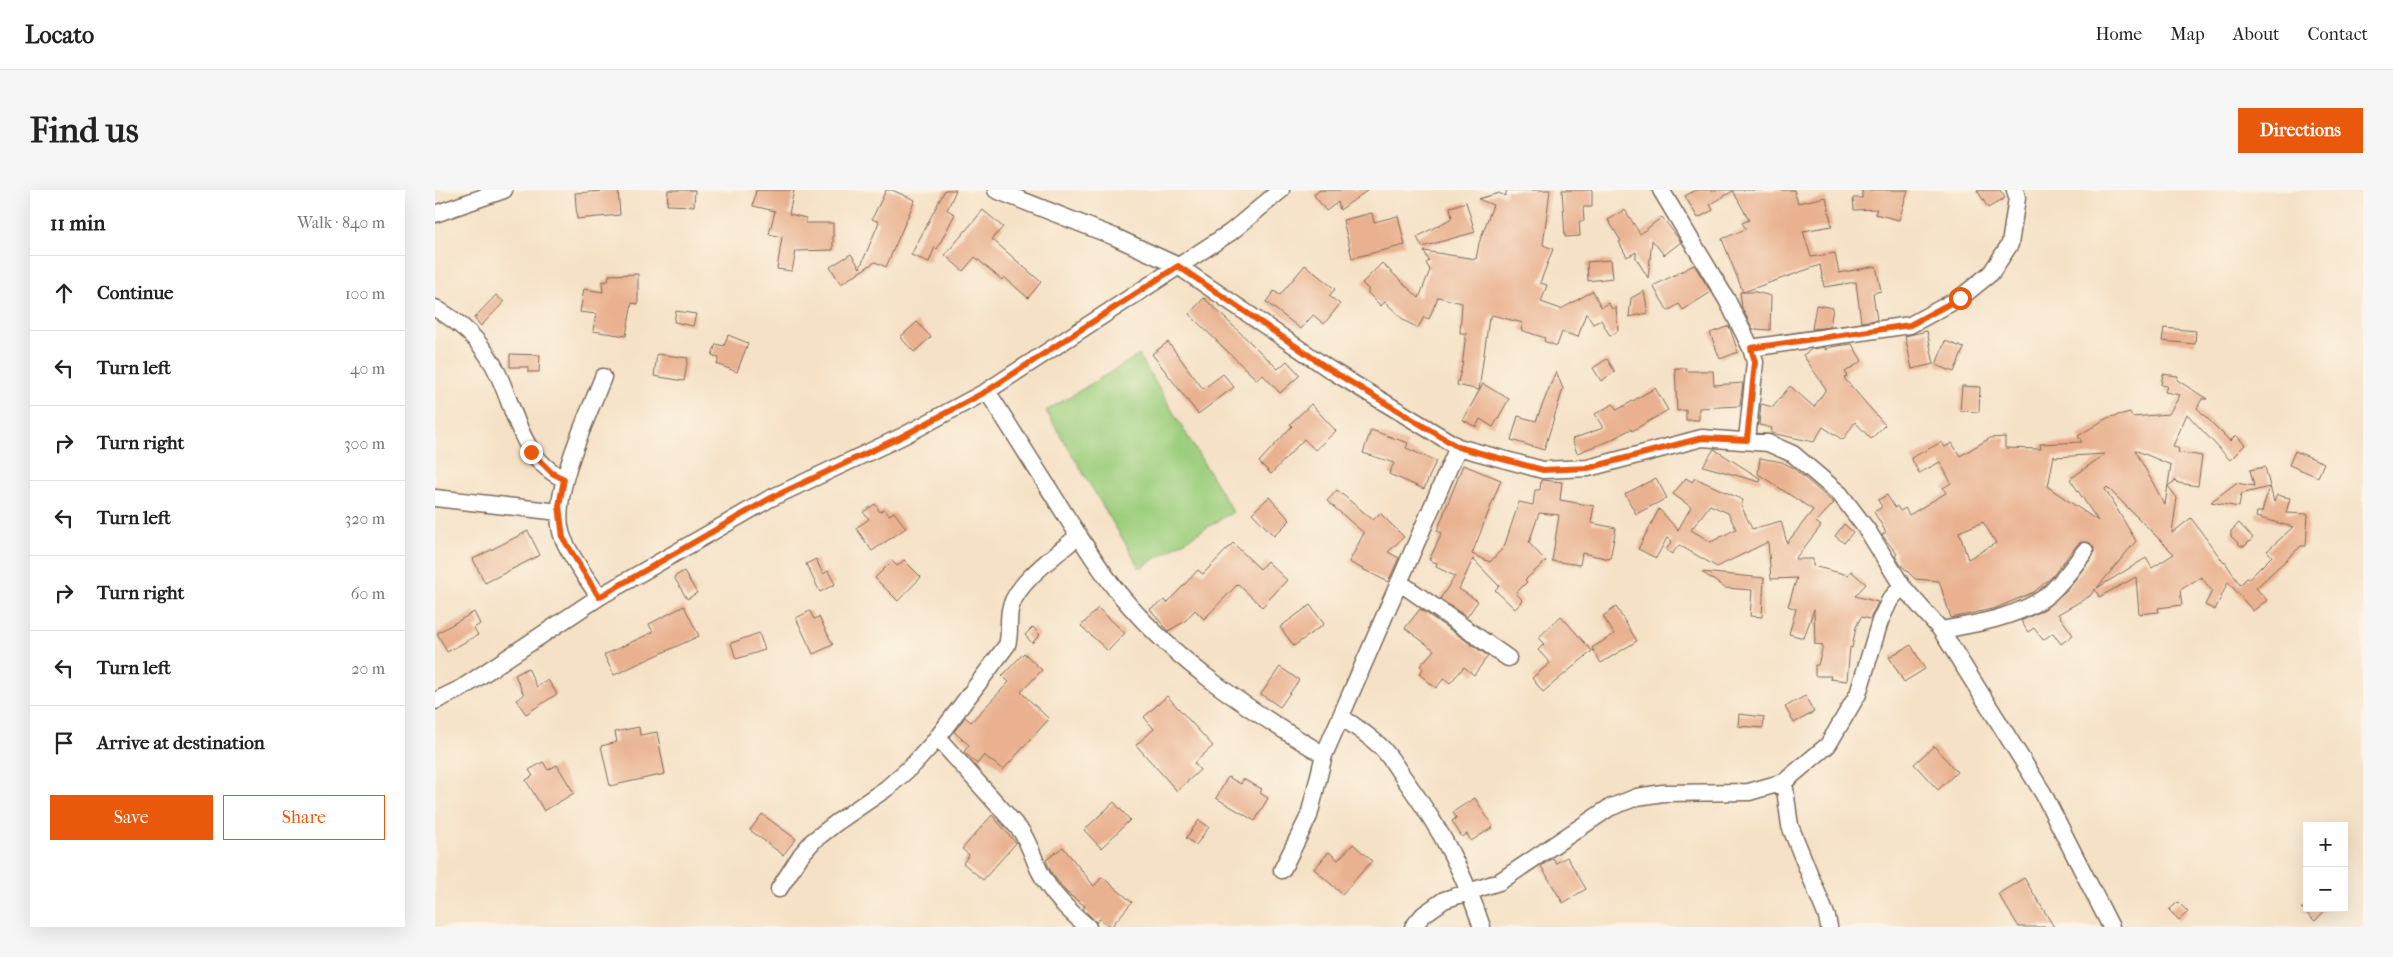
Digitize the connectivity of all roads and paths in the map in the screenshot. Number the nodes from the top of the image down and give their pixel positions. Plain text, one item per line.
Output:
1 (504, 190) edge
2 (996, 190) edge
3 (1281, 190) edge
4 (1661, 190) edge
5 (2015, 190) edge
6 (435, 214) edge
7 (1178, 266) junction
8 (435, 308) edge
9 (1751, 348) junction
10 (603, 377) dead end
11 (987, 391) junction
12 (1747, 440) junction
13 (1458, 447) junction
14 (564, 479) junction
15 (435, 498) edge
16 (559, 512) junction
17 (1079, 536) junction
18 (2085, 551) dead end
19 (1399, 582) junction
20 (1901, 586) junction
21 (599, 597) junction
22 (1941, 630) junction
23 (1508, 658) dead end
24 (435, 701) edge
25 (1341, 717) junction
26 (937, 737) junction
27 (1324, 755) junction
28 (1784, 782) junction
29 (1282, 870) dead end
30 (779, 889) dead end
31 (1470, 892) junction
32 (1088, 927) edge
33 (1413, 927) edge
34 (1482, 927) edge
35 (1829, 927) edge
36 (2111, 927) edge

1 - 6 street
2 - 7 street
3 - 7 street
4 - 9 street
5 - 9 street
7 - 11 street
7 - 13 street
8 - 14 street
9 - 12 street
10 - 14 street
11 - 17 street
11 - 21 street
12 - 13 street
12 - 20 street
13 - 19 street
14 - 16 street
15 - 16 street
16 - 21 street
17 - 26 street
17 - 27 street
18 - 22 street
19 - 23 street
19 - 25 street
20 - 22 street
20 - 28 street
21 - 24 street
22 - 36 street
25 - 27 street
25 - 31 street
26 - 30 street
26 - 32 street
27 - 29 street
28 - 31 street
28 - 35 street
31 - 33 street
31 - 34 street

